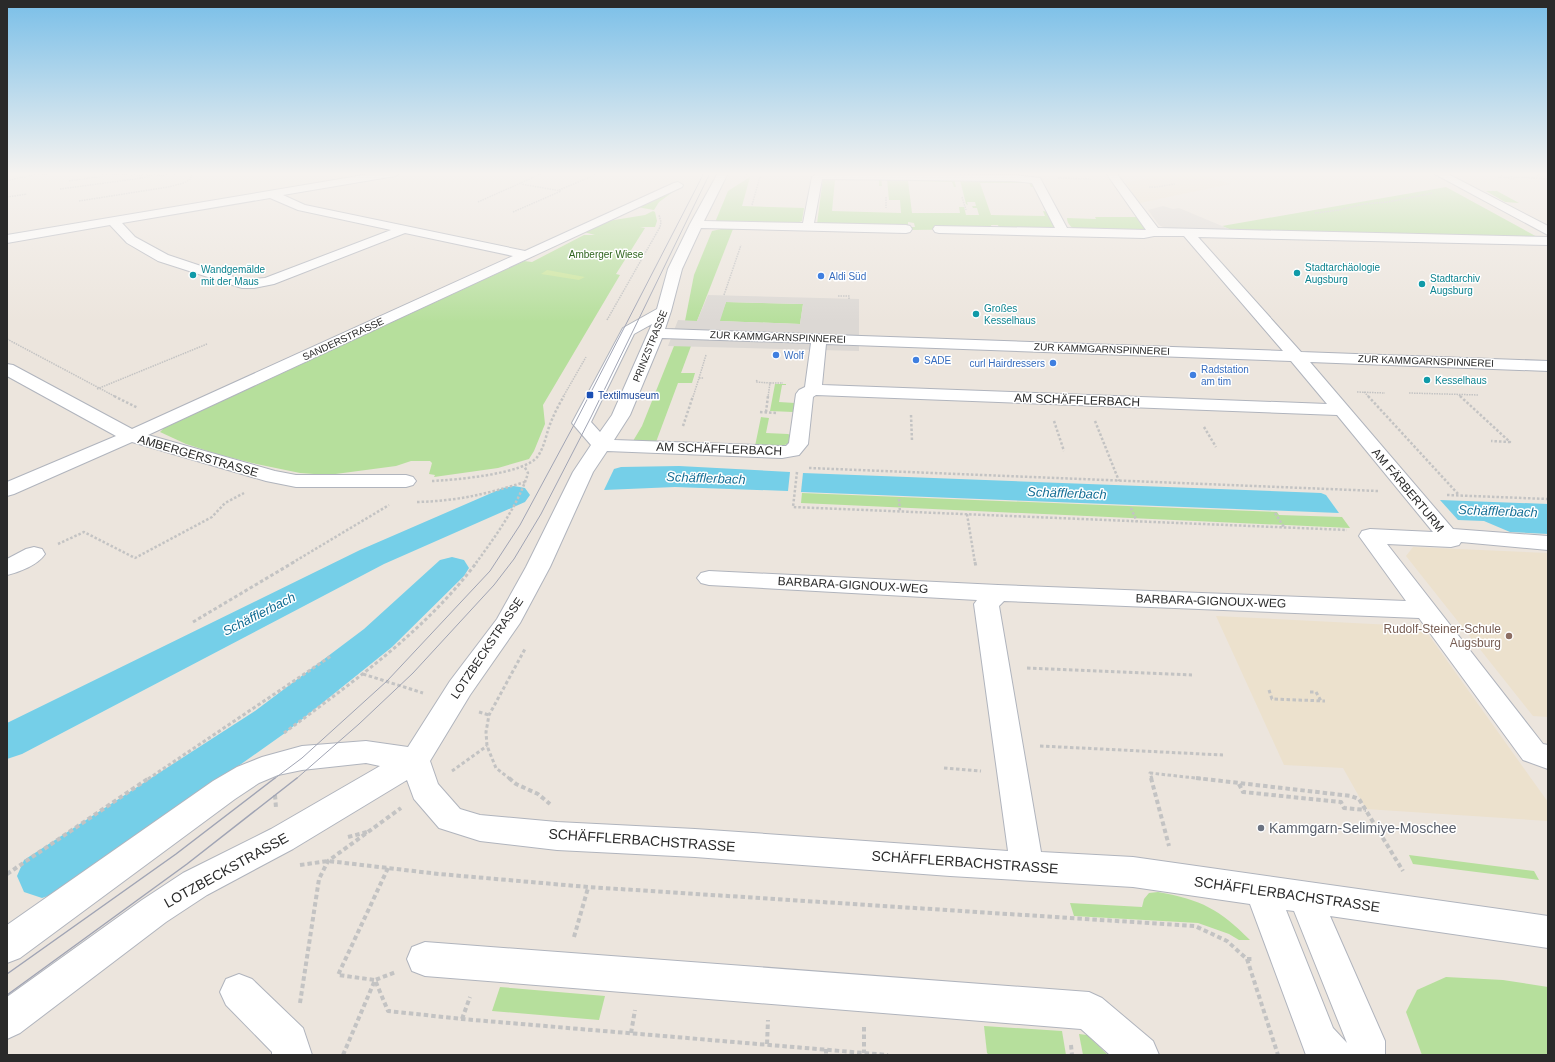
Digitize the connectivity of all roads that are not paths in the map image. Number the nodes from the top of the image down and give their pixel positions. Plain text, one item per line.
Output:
1 (114, 222) edge
2 (110, 223) edge
3 (368, 223) edge
4 (597, 223) edge
5 (809, 223) edge
6 (1058, 223) edge
7 (1147, 223) edge
8 (1533, 223) edge
9 (696, 224) joint
10 (808, 226) junction
11 (906, 229) dead end
12 (939, 229) dead end
13 (402, 230) junction
14 (1548, 231) edge
15 (1063, 232) junction
16 (1154, 232) junction
17 (1188, 232) junction
18 (7, 239) edge
19 (1548, 241) edge
20 (527, 255) junction
21 (660, 322) junction
22 (818, 339) junction
23 (1290, 351) junction
24 (1548, 366) edge
25 (7, 369) edge
26 (813, 390) junction
27 (1342, 410) junction
28 (131, 436) junction
29 (602, 445) junction
30 (406, 482) road end
31 (7, 490) edge
32 (574, 490) joint
33 (1446, 534) junction
34 (1548, 543) edge
35 (34, 554) road end
36 (7, 568) edge
37 (709, 578) dead end
38 (989, 592) junction
39 (1425, 610) junction
40 (1548, 757) edge
41 (415, 760) junction
42 (1027, 867) junction
43 (1262, 891) junction
44 (1305, 897) junction
45 (1548, 932) edge
46 (7, 946) edge
47 (426, 959) dead end
48 (238, 992) dead end
49 (7, 1020) edge
50 (291, 1051) edge
51 (1139, 1055) edge
52 (1332, 1055) edge
53 (1365, 1055) edge

1 - 13 street
2 - 18 street
3 - 13 street
4 - 20 street, SANDERSTRASSE
5 - 10 street
6 - 15 street
7 - 16 street
8 - 14 street
9 - 10 street
9 - 21 street, PRINZSTRASSE
10 - 11 street
12 - 15 street
13 - 20 street
15 - 16 street
16 - 17 street
17 - 19 street
17 - 23 street, AM FÄRBERTURM
20 - 28 street, SANDERSTRASSE
21 - 22 street, ZUR KAMMGARNSPINNEREI
21 - 23 street, ZUR KAMMGARNSPINNEREI
21 - 29 street, PRINZSTRASSE
21 - 29 street
22 - 23 street, ZUR KAMMGARNSPINNEREI
22 - 26 street, AM SCHÄFFLERBACH
23 - 24 street, ZUR KAMMGARNSPINNEREI
23 - 27 street, AM FÄRBERTURM
25 - 28 street, AMBERGERSTRASSE
26 - 27 street, AM SCHÄFFLERBACH
26 - 29 street, AM SCHÄFFLERBACH
27 - 33 street, AM FÄRBERTURM
28 - 30 street, AMBERGERSTRASSE
28 - 31 street, SANDERSTRASSE
29 - 32 street, PRINZSTRASSE
32 - 41 street, LOTZBECKSTRASSE
33 - 34 street
33 - 39 street, AM FÄRBERTURM
35 - 36 street
37 - 38 street, BARBARA-GIGNOUX-WEG
38 - 39 street, BARBARA-GIGNOUX-WEG
38 - 42 street
39 - 40 street, AM FÄRBERTURM
41 - 42 street, SCHÄFFLERBACHSTRASSE
41 - 46 street
41 - 49 street, LOTZBECKSTRASSE
42 - 43 street, SCHÄFFLERBACHSTRASSE
43 - 44 street, SCHÄFFLERBACHSTRASSE
43 - 52 street
44 - 45 street, SCHÄFFLERBACHSTRASSE
44 - 53 street
47 - 51 street
48 - 50 street

